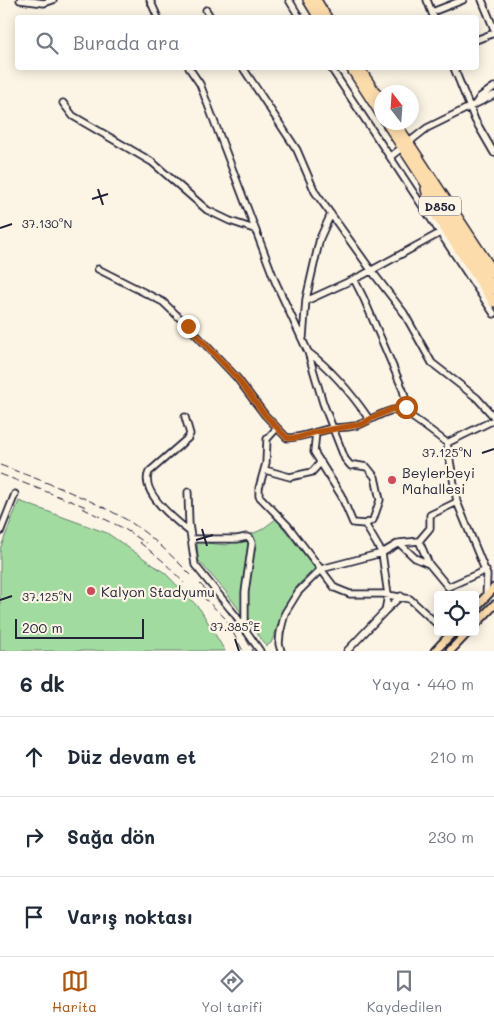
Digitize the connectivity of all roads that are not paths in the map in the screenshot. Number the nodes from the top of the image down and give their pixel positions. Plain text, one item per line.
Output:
1 (20, 0) edge
2 (53, 0) edge
3 (150, 0) edge
4 (289, 0) edge
5 (308, 0) edge
6 (316, 0) edge
7 (427, 0) edge
8 (463, 0) edge
9 (482, 0) edge
10 (206, 10) dead end
11 (157, 15) edge
12 (209, 15) edge
13 (298, 15) edge
14 (317, 15) edge
15 (325, 15) edge
16 (433, 15) edge
17 (494, 28) edge
18 (494, 33) edge
19 (479, 39) edge
20 (190, 70) edge
21 (244, 70) edge
22 (332, 70) edge
23 (351, 70) edge
24 (360, 70) edge
25 (455, 70) edge
26 (494, 87) edge
27 (374, 90) edge
28 (494, 95) edge
29 (63, 103) dead end
30 (374, 104) edge
31 (475, 104) junction
32 (469, 106) junction
33 (393, 130) edge
34 (398, 130) edge
35 (405, 145) junction
36 (494, 153) edge
37 (390, 157) junction
38 (427, 180) junction
39 (331, 214) junction
40 (254, 228) junction
41 (440, 233) junction
42 (494, 266) edge
43 (98, 270) dead end
44 (371, 270) junction
45 (494, 273) edge
46 (354, 279) junction
47 (494, 289) edge
48 (306, 301) junction
49 (494, 302) edge
50 (494, 314) edge
51 (302, 340) junction
52 (308, 352) junction
53 (406, 413) junction
54 (185, 417) dead end
55 (370, 419) junction
56 (494, 419) edge
57 (277, 428) junction
58 (333, 428) junction
59 (316, 432) junction
60 (446, 443) junction
61 (321, 462) junction
62 (265, 470) junction
63 (188, 492) dead end
64 (16, 494) dead end
65 (457, 502) junction
66 (365, 524) junction
67 (0, 532) edge
68 (191, 536) junction
69 (419, 541) junction
70 (399, 542) junction
71 (382, 553) junction
72 (429, 564) junction
73 (321, 569) junction
74 (486, 573) junction
75 (494, 579) edge
76 (494, 588) edge
77 (388, 594) junction
78 (401, 596) junction
79 (486, 597) junction
80 (479, 604) edge
81 (494, 605) edge
82 (385, 611) junction
83 (479, 620) edge
84 (434, 621) edge
85 (246, 630) junction
86 (447, 636) edge
87 (464, 636) edge
88 (260, 651) edge
89 (281, 651) edge
90 (347, 651) edge
91 (435, 651) edge
92 (450, 651) edge

1 - 2 street
3 - 11 street
4 - 13 street
5 - 14 highway
6 - 15 highway
7 - 16 street
8 - 16 street
9 - 17 street
10 - 12 street
18 - 19 street
20 - 40 street
21 - 39 street
22 - 37 street
23 - 30 highway
24 - 27 highway
25 - 32 street
26 - 31 street
28 - 31 street
29 - 40 street
31 - 32 street
32 - 35 street
32 - 36 street
33 - 35 highway, D850
34 - 35 highway, D850
35 - 37 street
35 - 38 highway, D850
37 - 41 street
38 - 42 highway
38 - 45 highway, D850
38 - 47 highway, D850
38 - 49 highway
39 - 44 street
39 - 48 street
40 - 51 street
41 - 44 street
41 - 50 street
43 - 57 street
44 - 46 street
44 - 56 street
46 - 48 street
46 - 53 street
48 - 51 street
51 - 52 street
52 - 55 street
52 - 58 street
53 - 55 street
53 - 60 street
54 - 68 street
55 - 58 street
56 - 60 street
57 - 59 street
57 - 62 street
58 - 59 street
58 - 66 street
59 - 61 street
60 - 65 street
61 - 62 street
61 - 66 street
62 - 73 street
63 - 68 street
64 - 67 street
65 - 69 street
65 - 74 street
66 - 71 street
68 - 85 street
68 - 85 street
69 - 70 street
69 - 72 street
70 - 71 street
70 - 72 street
71 - 73 street
71 - 77 street
72 - 74 street
73 - 77 street
73 - 89 street
74 - 75 street
74 - 79 street
76 - 79 main road
77 - 78 street
77 - 82 street
78 - 82 street
78 - 84 street
79 - 80 main road
81 - 83 main road
82 - 90 street
85 - 88 street
86 - 91 main road
87 - 92 main road

